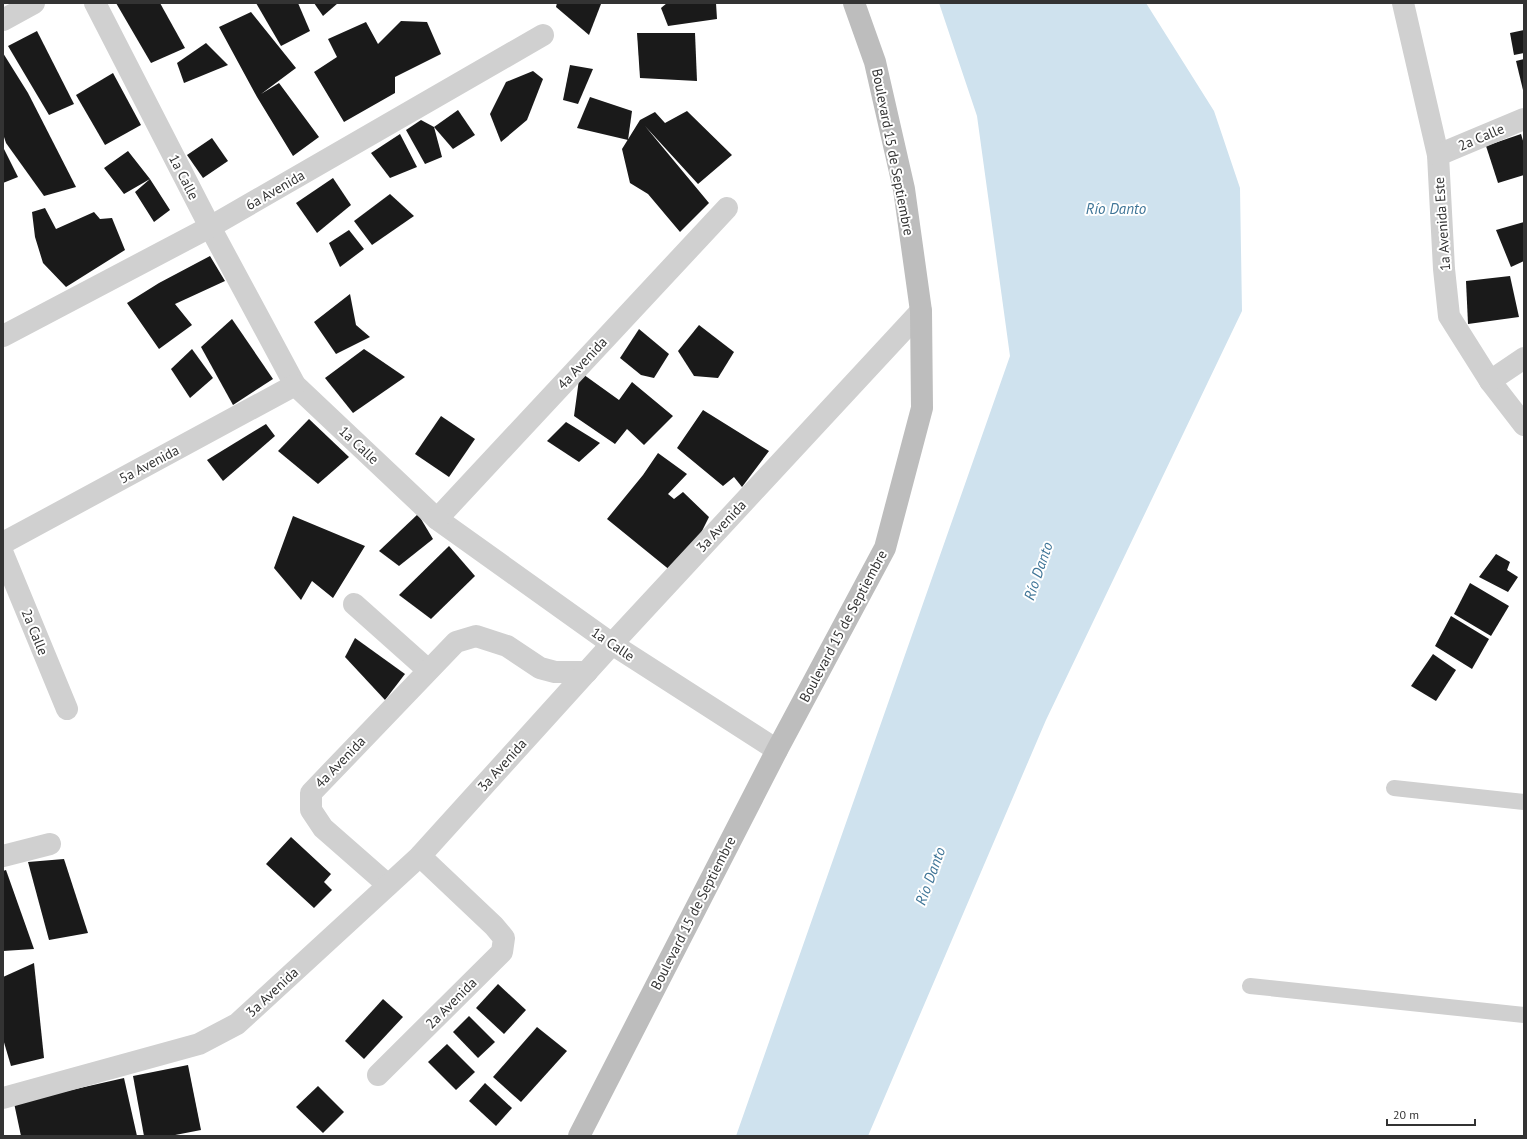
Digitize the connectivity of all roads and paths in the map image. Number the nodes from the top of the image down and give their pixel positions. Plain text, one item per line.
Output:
1 (34, 3) edge
2 (95, 3) edge
3 (854, 3) edge
4 (1403, 3) edge
5 (3, 20) edge
6 (543, 35) dead end
7 (1524, 119) edge
8 (1438, 155) junction
9 (727, 208) dead end
10 (210, 228) junction
11 (921, 311) junction
12 (3, 336) edge
13 (1524, 358) edge
14 (1490, 381) junction
15 (295, 385) junction
16 (1524, 425) edge
17 (437, 519) junction
18 (3, 543) edge
19 (3, 554) edge
20 (354, 604) dead end
21 (612, 644) junction
22 (428, 670) junction
23 (587, 672) junction
24 (67, 709) dead end
25 (777, 750) junction
26 (1394, 788) dead end
27 (1524, 802) edge
28 (50, 844) dead end
29 (3, 856) edge
30 (420, 856) junction
31 (388, 885) junction
32 (1250, 986) dead end
33 (1524, 1015) edge
34 (378, 1075) dead end
35 (3, 1098) edge
36 (579, 1136) edge

1 - 5 street
2 - 10 street, 1a Calle
3 - 11 street, Boulevard 15 de Septiembre
4 - 8 street, 1a Avenida Este
6 - 10 street, 6a Avenida
7 - 8 street, 2a Calle
8 - 14 street, 1a Avenida Este
9 - 17 street, 4a Avenida
10 - 12 street, 6a Avenida
10 - 15 street, 1a Calle
11 - 21 street, 3a Avenida
11 - 25 street, Boulevard 15 de Septiembre
13 - 14 street
14 - 16 street, 1a Avenida Este
15 - 17 street, 1a Calle
15 - 18 street, 5a Avenida
17 - 21 street, 1a Calle
19 - 24 street, 2a Calle
20 - 22 street
21 - 23 street, 3a Avenida
21 - 25 street, 1a Calle
22 - 23 street, 4a Avenida
22 - 31 street, 4a Avenida
23 - 30 street, 3a Avenida
25 - 36 street, Boulevard 15 de Septiembre
26 - 27 lane
28 - 29 street
30 - 31 street, 3a Avenida
30 - 34 street, 2a Avenida
31 - 35 street, 3a Avenida
32 - 33 lane

